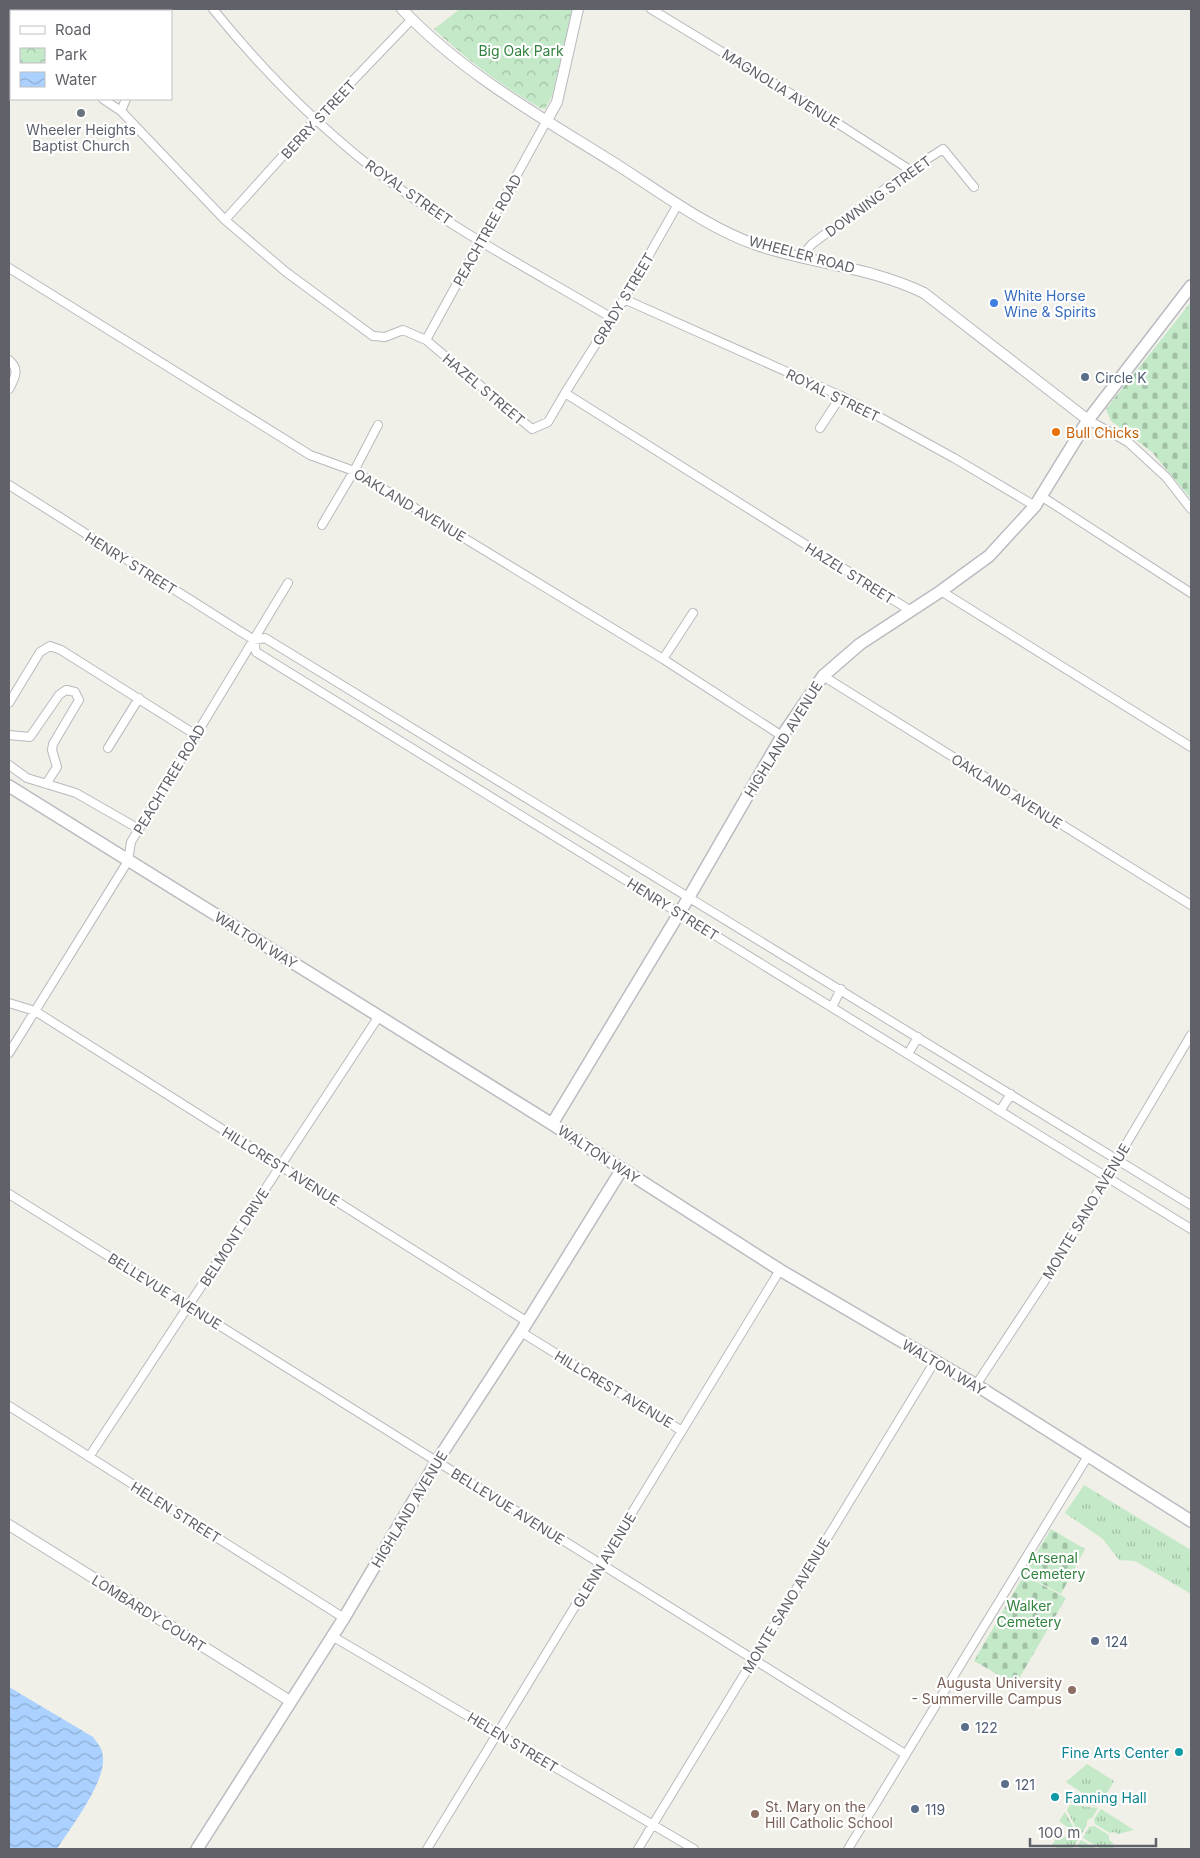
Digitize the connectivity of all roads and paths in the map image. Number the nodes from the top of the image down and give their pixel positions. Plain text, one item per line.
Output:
1 (213, 9) edge
2 (402, 9) edge
3 (578, 9) edge
4 (651, 9) edge
5 (412, 20) junction
6 (104, 100) edge
7 (126, 100) edge
8 (121, 111) junction
9 (316, 119) junction
10 (547, 120) junction
11 (910, 170) junction
12 (974, 187) dead end
13 (678, 204) junction
14 (225, 220) junction
15 (481, 241) junction
16 (801, 256) junction
17 (9, 268) edge
18 (1191, 286) edge
19 (624, 299) junction
20 (612, 318) junction
21 (426, 340) junction
22 (9, 360) edge
23 (9, 389) edge
24 (565, 393) junction
25 (841, 396) junction
26 (1088, 420) junction
27 (378, 425) dead end
28 (820, 428) dead end
29 (354, 471) junction
30 (9, 485) edge
31 (1038, 501) junction
32 (1191, 510) edge
33 (322, 525) dead end
34 (288, 583) dead end
35 (941, 591) junction
36 (1191, 593) edge
37 (911, 611) junction
38 (692, 613) dead end
39 (254, 640) junction
40 (663, 659) junction
41 (823, 676) junction
42 (358, 695) junction
43 (139, 698) junction
44 (9, 703) edge
45 (348, 709) junction
46 (9, 735) edge
47 (196, 735) junction
48 (782, 736) junction
49 (1191, 746) edge
50 (108, 748) dead end
51 (9, 765) edge
52 (46, 784) junction
53 (9, 786) edge
54 (524, 797) junction
55 (515, 811) junction
56 (139, 829) junction
57 (128, 861) junction
58 (689, 897) junction
59 (1191, 906) edge
60 (680, 912) junction
61 (841, 989) junction
62 (9, 1003) edge
63 (832, 1007) junction
64 (35, 1011) junction
65 (379, 1016) junction
66 (1191, 1034) edge
67 (918, 1037) junction
68 (9, 1053) edge
69 (908, 1054) junction
70 (1011, 1094) junction
71 (1000, 1111) junction
72 (552, 1124) junction
73 (1116, 1159) junction
74 (280, 1166) junction
75 (622, 1169) junction
76 (1105, 1177) junction
77 (9, 1194) edge
78 (1191, 1205) edge
79 (1191, 1229) edge
80 (780, 1270) junction
81 (188, 1306) junction
82 (526, 1321) junction
83 (521, 1332) junction
84 (935, 1361) junction
85 (976, 1385) junction
86 (9, 1406) edge
87 (682, 1430) junction
88 (1088, 1456) junction
89 (89, 1457) junction
90 (437, 1461) junction
91 (1191, 1521) edge
92 (9, 1525) edge
93 (601, 1564) junction
94 (344, 1618) junction
95 (332, 1636) junction
96 (754, 1659) junction
97 (290, 1701) junction
98 (498, 1733) junction
99 (906, 1754) junction
100 (652, 1826) junction
101 (197, 1849) edge
102 (427, 1849) edge
103 (638, 1849) edge
104 (694, 1849) edge
105 (848, 1849) edge

1 - 9 street, ROYAL STREET
2 - 5 street, WHEELER ROAD
3 - 10 street
4 - 11 street, MAGNOLIA AVENUE
5 - 9 street, BERRY STREET
5 - 10 street, WHEELER ROAD
6 - 8 street, HAZEL STREET
7 - 8 street
8 - 14 street, HAZEL STREET
9 - 14 street, BERRY STREET
9 - 15 street, ROYAL STREET
10 - 13 street, WHEELER ROAD
10 - 15 street, PEACHTREE ROAD
11 - 12 street, DOWNING STREET
11 - 16 street, DOWNING STREET
13 - 16 street, WHEELER ROAD
13 - 19 street, GRADY STREET
14 - 21 street, HAZEL STREET
15 - 20 street, ROYAL STREET
15 - 21 street, PEACHTREE ROAD
16 - 26 street, WHEELER ROAD
17 - 29 street, OAKLAND AVENUE
18 - 26 main road, HIGHLAND AVENUE
19 - 20 street, GRADY STREET
19 - 25 street, ROYAL STREET
20 - 24 street, GRADY STREET
21 - 24 street, HAZEL STREET
22 - 23 street
24 - 37 street, HAZEL STREET
25 - 28 street
25 - 31 street, ROYAL STREET
26 - 31 main road, HIGHLAND AVENUE
26 - 32 street, WHEELER ROAD
27 - 29 street
29 - 33 street
29 - 40 street, OAKLAND AVENUE
30 - 39 street, HENRY STREET
31 - 35 main road, HIGHLAND AVENUE
31 - 36 street, ROYAL STREET
34 - 39 street, PEACHTREE ROAD
35 - 37 main road, HIGHLAND AVENUE
35 - 49 street
37 - 41 main road, HIGHLAND AVENUE
38 - 40 street
39 - 42 street, HENRY STREET
39 - 45 street, HENRY STREET
39 - 47 street, PEACHTREE ROAD
40 - 48 street, OAKLAND AVENUE
41 - 48 main road, HIGHLAND AVENUE
41 - 59 street, OAKLAND AVENUE
42 - 45 street
42 - 54 street, HENRY STREET
43 - 44 street
43 - 47 street
43 - 50 street
45 - 55 street, HENRY STREET
46 - 52 street
47 - 56 street, PEACHTREE ROAD
48 - 58 main road, HIGHLAND AVENUE
51 - 52 street
52 - 56 street
53 - 57 main road, WALTON WAY
54 - 55 street
54 - 58 street, HENRY STREET
55 - 60 street, HENRY STREET
56 - 57 street, PEACHTREE ROAD
57 - 64 street, PEACHTREE ROAD
57 - 65 main road, WALTON WAY
58 - 60 main road, HIGHLAND AVENUE
58 - 61 street, HENRY STREET
60 - 63 street, HENRY STREET
60 - 72 main road, HIGHLAND AVENUE
61 - 63 street
61 - 67 street, HENRY STREET
62 - 64 street, HILLCREST AVENUE
63 - 69 street, HENRY STREET
64 - 68 street, PEACHTREE ROAD
64 - 74 street, HILLCREST AVENUE
65 - 72 main road, WALTON WAY
65 - 74 street, BELMONT DRIVE
66 - 73 street, MONTE SANO AVENUE
67 - 69 street
67 - 70 street, HENRY STREET
69 - 71 street, HENRY STREET
70 - 71 street
70 - 73 street, HENRY STREET
71 - 76 street, HENRY STREET
72 - 75 main road, WALTON WAY
73 - 76 street, MONTE SANO AVENUE
73 - 78 street, HENRY STREET
74 - 81 street, BELMONT DRIVE
74 - 82 street, HILLCREST AVENUE
75 - 80 main road, WALTON WAY
75 - 82 main road, HIGHLAND AVENUE
76 - 79 street, HENRY STREET
76 - 85 street, MONTE SANO AVENUE
77 - 81 street, BELLEVUE AVENUE
80 - 84 main road, WALTON WAY
80 - 87 street, GLENN AVENUE
81 - 89 street, BELMONT DRIVE
81 - 90 street, BELLEVUE AVENUE
82 - 83 main road, HIGHLAND AVENUE
83 - 87 street, HILLCREST AVENUE
83 - 90 main road, HIGHLAND AVENUE
84 - 85 main road, WALTON WAY
84 - 96 street, MONTE SANO AVENUE
85 - 88 main road, WALTON WAY
86 - 89 street, HELEN STREET
87 - 93 street, GLENN AVENUE
88 - 91 main road, WALTON WAY
88 - 99 street
89 - 94 street, HELEN STREET
90 - 93 street, BELLEVUE AVENUE
90 - 94 main road, HIGHLAND AVENUE
92 - 97 street, LOMBARDY COURT
93 - 96 street, BELLEVUE AVENUE
93 - 98 street, GLENN AVENUE
94 - 95 main road, HIGHLAND AVENUE
95 - 97 main road, HIGHLAND AVENUE
95 - 98 street, HELEN STREET
96 - 99 street, BELLEVUE AVENUE
96 - 100 street, MONTE SANO AVENUE
97 - 101 main road, HIGHLAND AVENUE
98 - 100 street, HELEN STREET
98 - 102 street, GLENN AVENUE
99 - 105 street
100 - 103 street, MONTE SANO AVENUE
100 - 104 street, HELEN STREET

